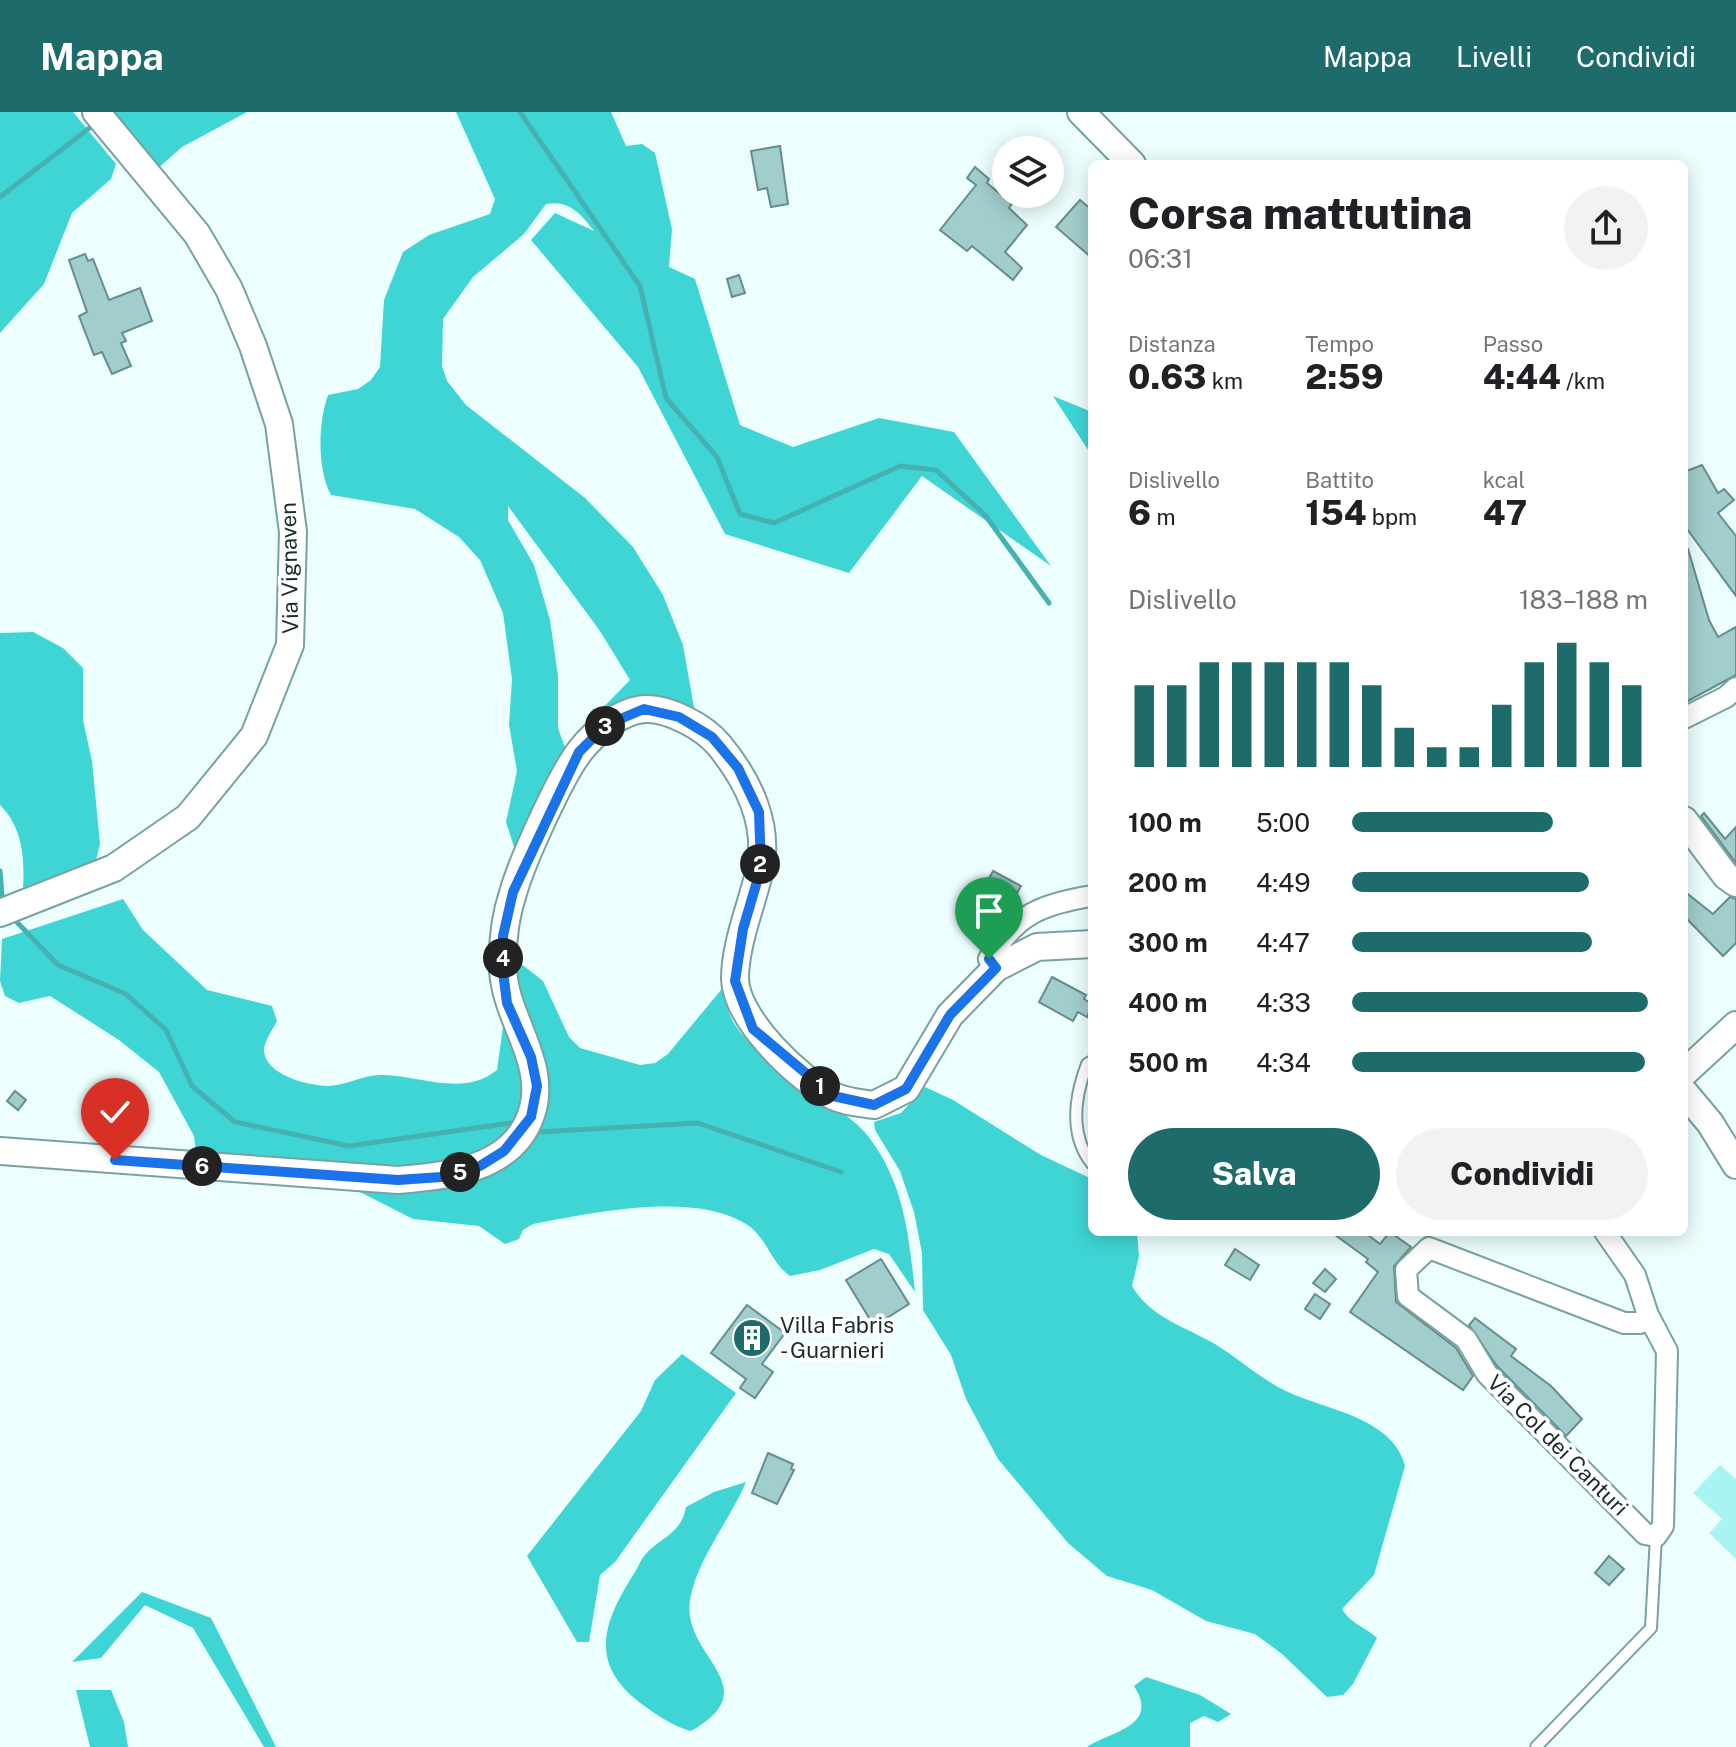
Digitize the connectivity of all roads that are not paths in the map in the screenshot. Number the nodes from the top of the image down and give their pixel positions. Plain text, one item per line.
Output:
1 (1081, 112) edge
2 (102, 119) edge
3 (1128, 160) edge
4 (1736, 688) edge
5 (1688, 716) edge
6 (1688, 825) edge
7 (1736, 883) edge
8 (1088, 897) edge
9 (0, 913) edge
10 (1088, 944) edge
11 (996, 968) junction
12 (1736, 1025) edge
13 (1088, 1066) edge
14 (1688, 1069) edge
15 (1688, 1097) edge
16 (0, 1151) edge
17 (1088, 1156) edge
18 (1736, 1165) edge
19 (1608, 1236) edge
20 (1648, 1315) junction
21 (1656, 1536) junction
22 (1536, 1747) edge

1 - 3 street
2 - 9 street, Via Vignaven
4 - 5 street
6 - 7 street
8 - 11 street
10 - 11 street
11 - 16 street
12 - 14 street
13 - 17 lane
15 - 18 street
19 - 20 street, Via Col dei Canturi
20 - 21 street, Via Col dei Canturi
20 - 21 street, Via Col dei Canturi
21 - 22 lane

